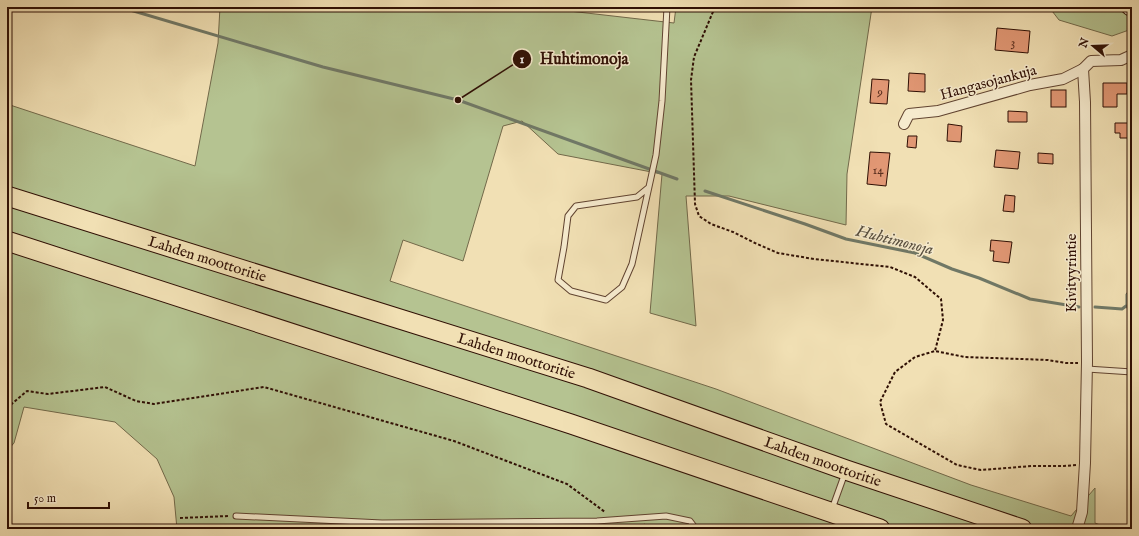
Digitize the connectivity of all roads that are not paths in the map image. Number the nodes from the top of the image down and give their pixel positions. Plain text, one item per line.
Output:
1 (667, 7) edge
2 (1129, 7) edge
3 (1132, 9) edge
4 (1132, 55) edge
5 (1083, 69) junction
6 (904, 124) dead end
7 (648, 188) junction
8 (7, 196) edge
9 (7, 242) edge
10 (1087, 366) junction
11 (1132, 372) edge
12 (846, 470) junction
13 (831, 512) junction
14 (236, 516) road end
15 (696, 529) edge
16 (880, 529) edge
17 (1022, 529) edge
18 (1077, 529) edge

1 - 7 lane
2 - 3 main road
4 - 5 street
5 - 6 street, Hangasojankuja
5 - 10 street, Kivityyrintie
7 - 7 lane
8 - 12 highway, Lahden moottoritie
9 - 13 highway
10 - 11 lane
10 - 18 street, Kivityyrintie
12 - 13 lane
12 - 17 highway, Lahden moottoritie
13 - 16 highway
14 - 15 lane

